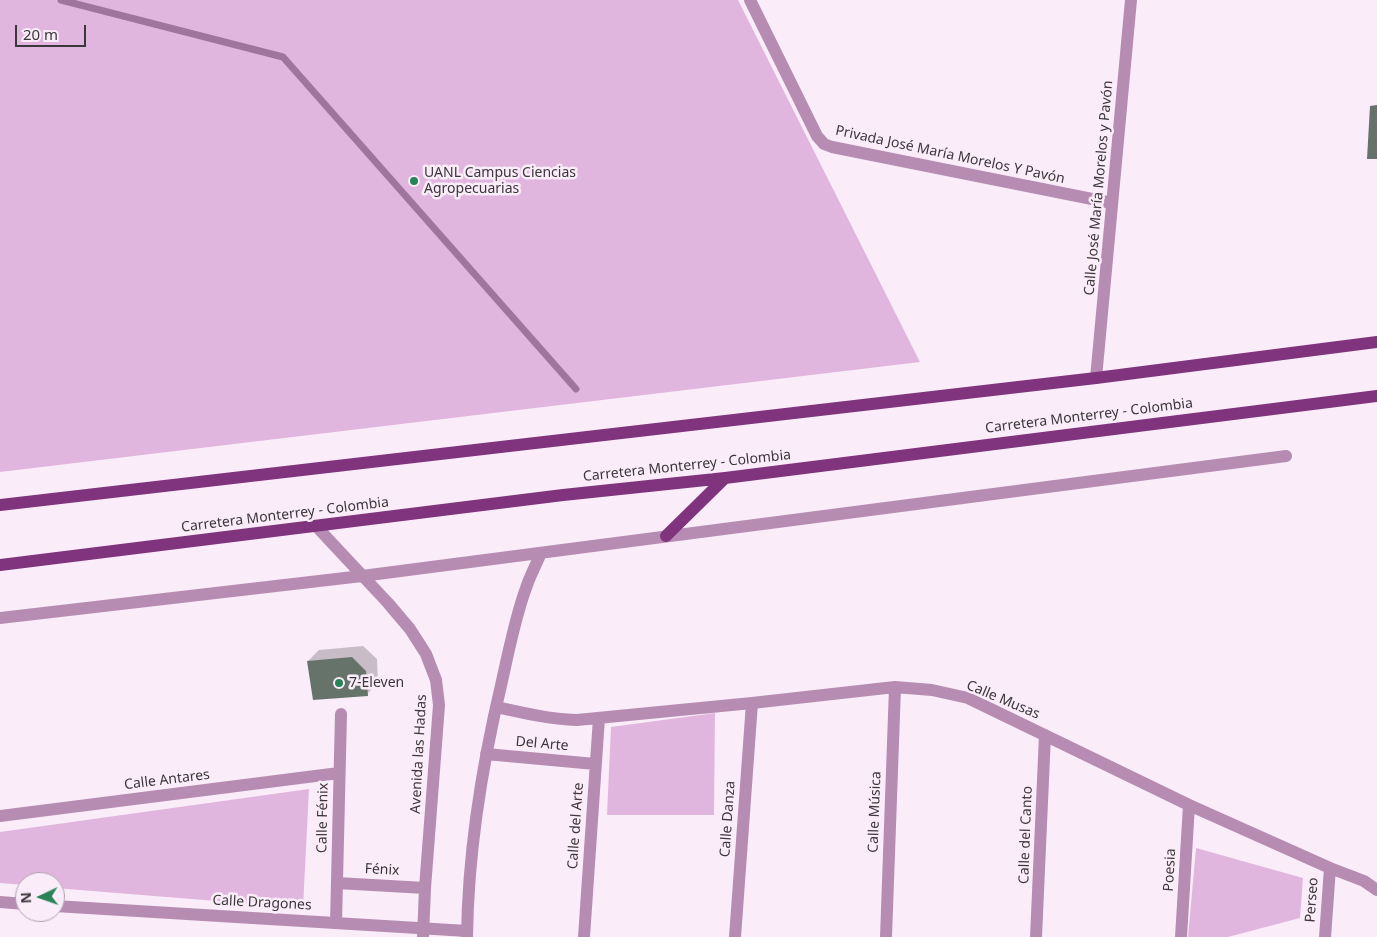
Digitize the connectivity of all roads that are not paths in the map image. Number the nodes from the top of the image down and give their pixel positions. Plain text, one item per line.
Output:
1 (750, 0) edge
2 (1131, 0) edge
3 (1112, 203) junction
4 (1377, 342) edge
5 (1096, 378) junction
6 (1377, 396) edge
7 (1286, 456) dead end
8 (725, 478) junction
9 (0, 505) edge
10 (316, 526) junction
11 (666, 536) junction
12 (541, 553) junction
13 (0, 565) edge
14 (362, 576) junction
15 (0, 618) edge
16 (895, 687) junction
17 (752, 703) junction
18 (496, 707) junction
19 (341, 714) dead end
20 (599, 718) junction
21 (1045, 735) junction
22 (486, 754) junction
23 (595, 764) junction
24 (339, 773) junction
25 (1189, 805) junction
26 (0, 816) edge
27 (1330, 868) junction
28 (337, 882) junction
29 (425, 888) junction
30 (1377, 890) edge
31 (0, 902) edge
32 (15, 903) edge
33 (65, 907) edge
34 (336, 923) junction
35 (423, 932) edge
36 (467, 934) edge
37 (1322, 936) edge
38 (584, 937) edge
39 (735, 937) edge
40 (886, 937) edge
41 (1036, 937) edge
42 (1181, 937) edge

1 - 3 street, Privada José María Morelos Y Pavón
2 - 3 street, Calle José María Morelos y Pavón
3 - 5 street, Calle José María Morelos y Pavón
4 - 5 main road
5 - 9 main road
6 - 8 main road, Carretera Monterrey - Colombia
7 - 11 street
8 - 10 main road, Carretera Monterrey - Colombia
8 - 11 main road
10 - 13 main road, Carretera Monterrey - Colombia
10 - 14 street, Avenida las Hadas
11 - 12 street
12 - 14 street
12 - 18 street
14 - 15 street
14 - 29 street, Avenida las Hadas
16 - 17 street, Calle Musas
16 - 21 street, Calle Musas
16 - 40 street, Calle Música
17 - 20 street, Calle Musas
17 - 39 street, Calle Danza
18 - 20 street, Calle Musas
18 - 22 street
19 - 24 street, Calle Fénix
20 - 23 street, Calle del Arte
21 - 25 street, Calle Musas
21 - 41 street, Calle del Canto
22 - 23 street, Del Arte
22 - 36 street
23 - 38 street, Calle del Arte
24 - 26 street, Calle Antares
24 - 28 street, Calle Fénix
25 - 27 street, Calle Musas
25 - 42 street, Poesia
27 - 30 street, Calle Musas
27 - 37 street, Perseo
28 - 29 street, Fénix
28 - 34 street, Calle Fénix
29 - 35 street, Avenida las Hadas
31 - 32 street
33 - 34 street, Calle Dragones
34 - 35 street, Calle Dragones
35 - 36 street, Calle Dragones

